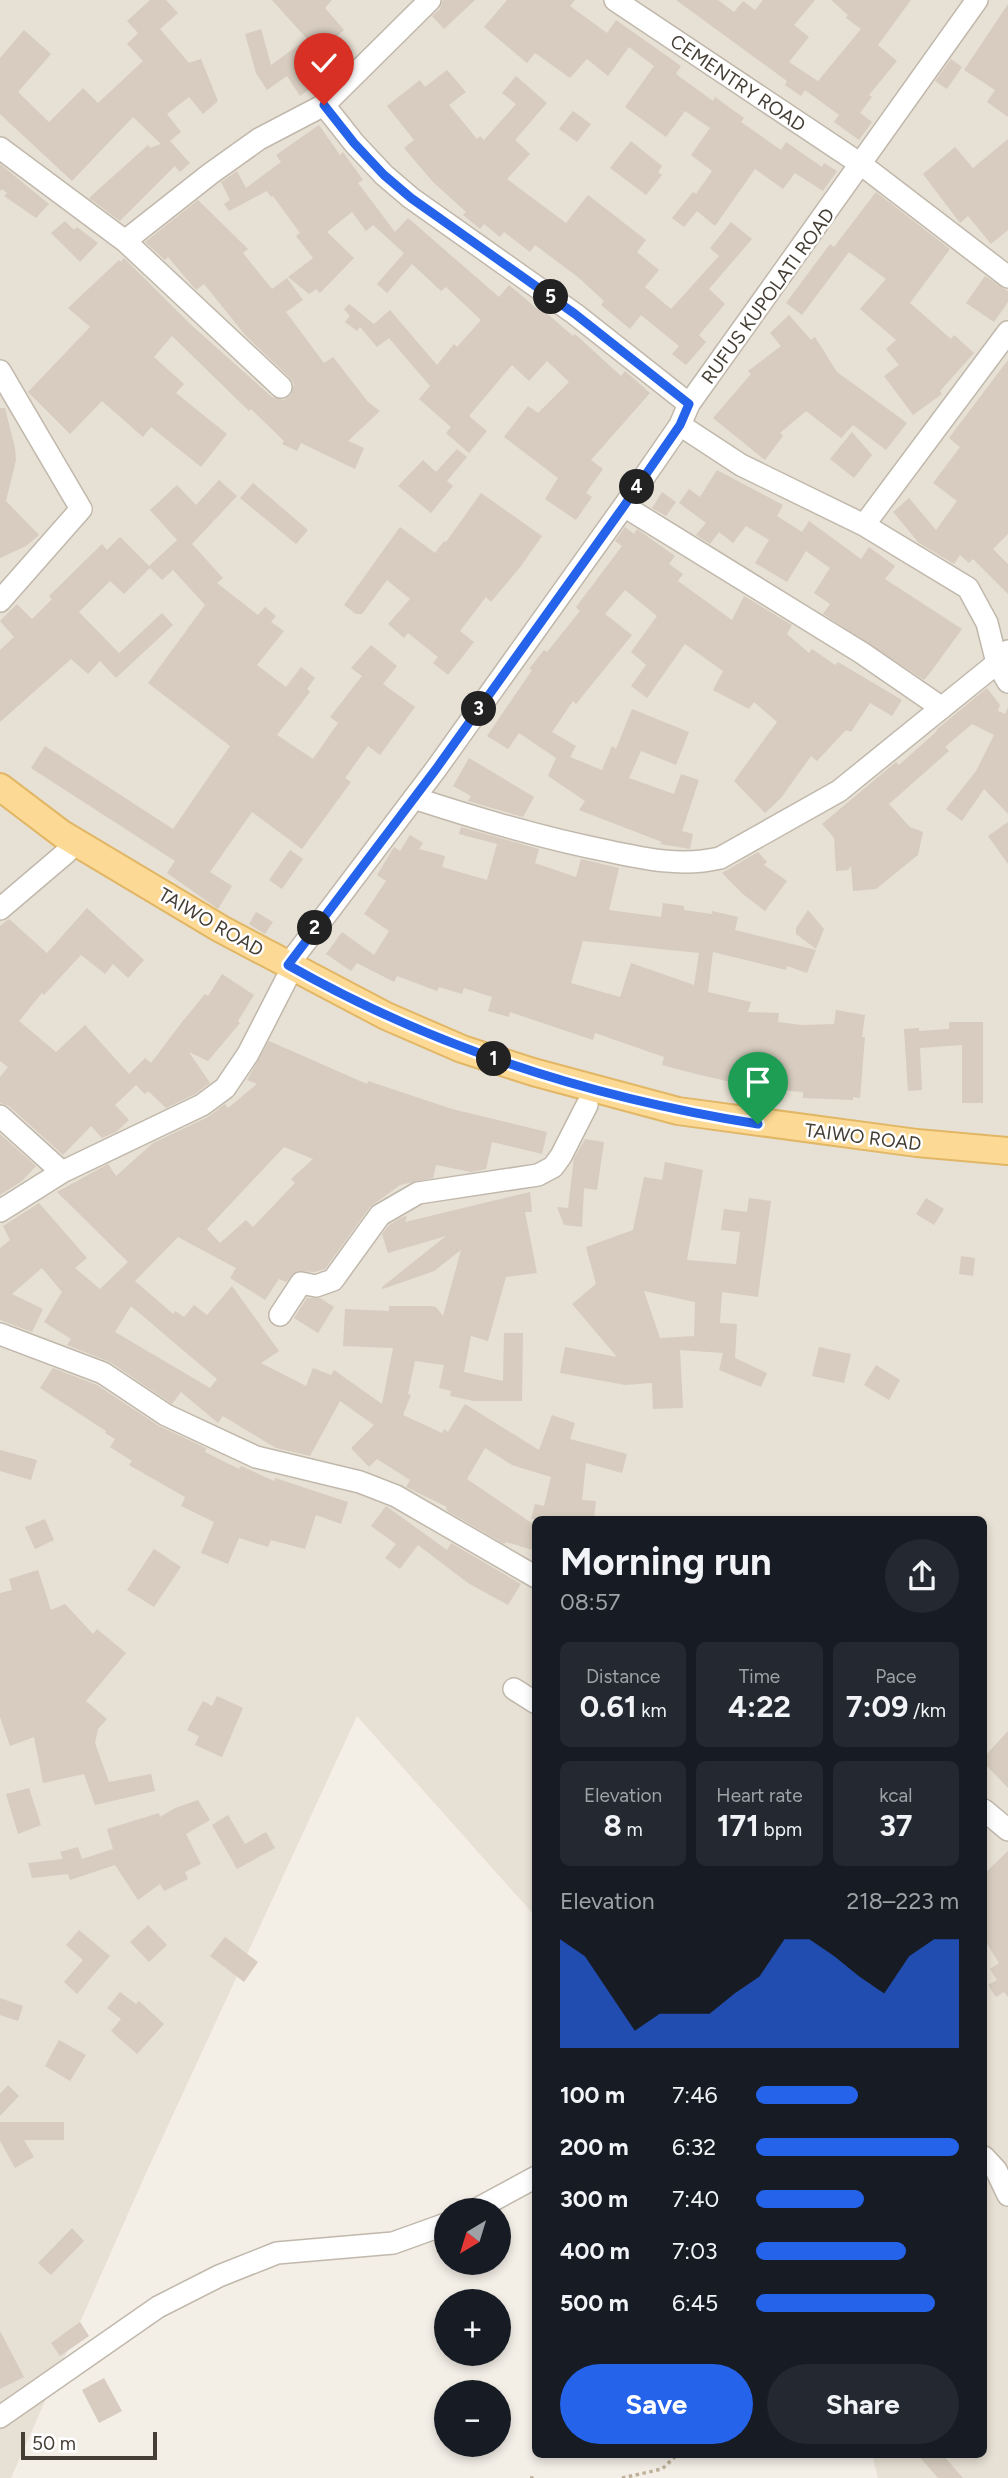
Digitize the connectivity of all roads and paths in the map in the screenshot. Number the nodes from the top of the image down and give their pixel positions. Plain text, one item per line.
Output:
1 (430, 0) edge
2 (615, 0) edge
3 (977, 0) edge
4 (324, 105) junction
5 (0, 148) edge
6 (862, 165) junction
7 (125, 240) junction
8 (1008, 277) edge
9 (1008, 332) edge
10 (0, 370) edge
11 (281, 387) dead end
12 (689, 404) junction
13 (680, 425) junction
14 (624, 506) junction
15 (864, 525) junction
16 (0, 601) edge
17 (1002, 657) edge
18 (1008, 682) edge
19 (942, 708) junction
20 (0, 787) edge
21 (414, 798) junction
22 (0, 808) edge
23 (67, 852) junction
24 (0, 909) edge
25 (287, 972) junction
26 (587, 1105) junction
27 (0, 1116) edge
28 (1008, 1151) edge
29 (1008, 1168) edge
30 (62, 1172) junction
31 (0, 1211) edge
32 (280, 1315) dead end
33 (0, 1334) edge
34 (532, 1575) edge
35 (514, 1689) dead end
36 (532, 1700) edge
37 (987, 1812) edge
38 (1008, 1830) edge
39 (987, 2160) edge
40 (532, 2180) edge
41 (1008, 2194) edge
42 (498, 2198) edge
43 (434, 2228) edge
44 (0, 2417) edge
45 (674, 2458) edge
46 (530, 2478) edge
47 (536, 2478) edge
48 (622, 2478) edge

1 - 4 street
2 - 6 street, CEMENTRY ROAD
3 - 6 street, RUFUS KUPOLATI ROAD
4 - 7 street
4 - 12 street
5 - 7 street
6 - 8 street, CEMENTRY ROAD
6 - 12 street, RUFUS KUPOLATI ROAD
7 - 11 street
9 - 15 street
10 - 16 street
12 - 13 street, RUFUS KUPOLATI ROAD
13 - 14 street, RUFUS KUPOLATI ROAD
13 - 15 street
14 - 19 street
14 - 21 street, RUFUS KUPOLATI ROAD
15 - 17 street
17 - 18 street
17 - 19 street
19 - 21 street
20 - 25 main road, TAIWO ROAD
21 - 25 street, RUFUS KUPOLATI ROAD
22 - 23 main road, TAIWO ROAD
23 - 24 street
23 - 25 main road, TAIWO ROAD
25 - 26 main road, TAIWO ROAD
25 - 28 main road, TAIWO ROAD
25 - 30 street, RUFUS KUPOLATI ROAD
26 - 29 main road, TAIWO ROAD
26 - 32 street
27 - 30 street
30 - 31 street, RUFUS KUPOLATI ROAD
33 - 34 street
35 - 36 street
37 - 38 street
39 - 41 street
40 - 42 street
43 - 44 street
45 - 48 path
46 - 47 path

